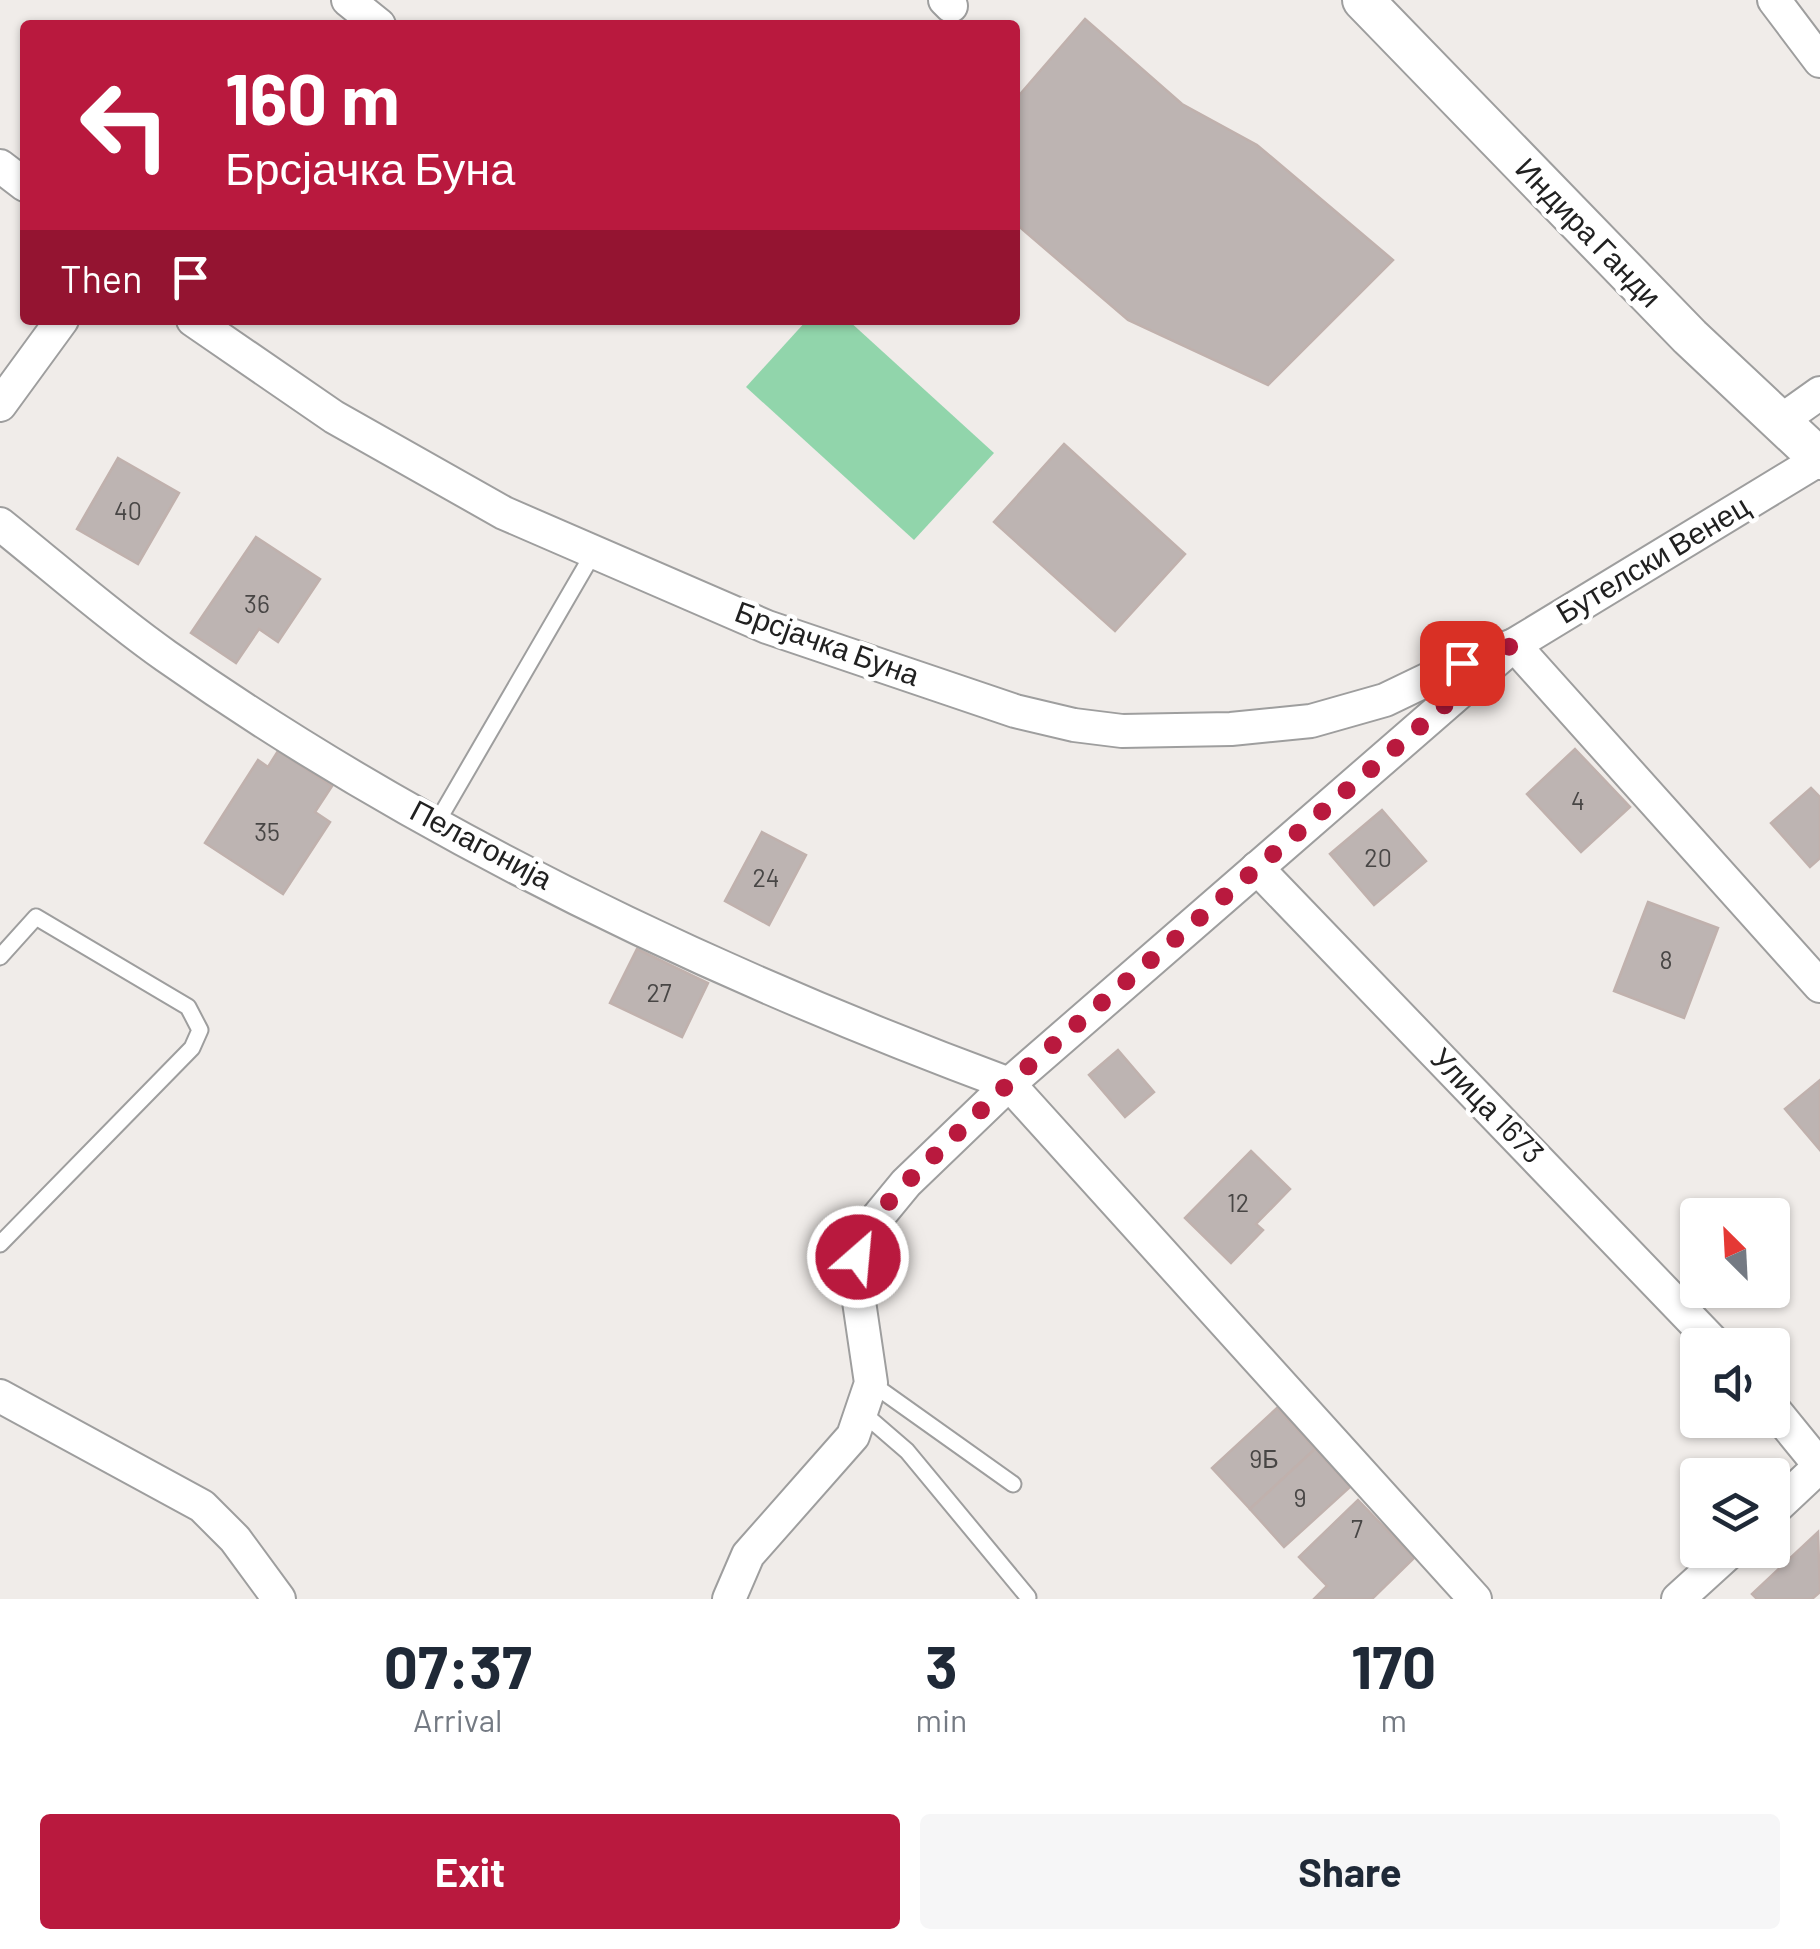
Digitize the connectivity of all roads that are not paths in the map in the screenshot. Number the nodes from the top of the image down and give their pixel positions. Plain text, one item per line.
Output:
1 (348, 0) edge
2 (1363, 0) edge
3 (1774, 0) edge
4 (373, 20) edge
5 (1820, 61) edge
6 (0, 166) edge
7 (20, 181) edge
8 (58, 325) edge
9 (200, 325) edge
10 (1820, 393) edge
11 (0, 405) edge
12 (1782, 420) junction
13 (1820, 459) edge
14 (0, 524) edge
15 (594, 552) junction
16 (1514, 645) junction
17 (436, 824) junction
18 (1257, 868) junction
19 (0, 958) edge
20 (1820, 986) edge
21 (1008, 1084) junction
22 (0, 1244) edge
23 (1700, 1328) edge
24 (0, 1396) edge
25 (867, 1398) junction
26 (1790, 1429) edge
27 (1820, 1466) edge
28 (1013, 1484) dead end
29 (1790, 1494) edge
30 (1712, 1568) edge
31 (1028, 1597) edge
32 (280, 1599) edge
33 (729, 1599) edge
34 (1475, 1599) edge
35 (1678, 1599) edge

1 - 4 street
2 - 12 street, Индира Ганди
3 - 5 street
6 - 7 street
8 - 11 street
9 - 15 street, Брсјачка Буна
10 - 12 street
12 - 13 street, Индира Ганди
13 - 16 street, Бутелски Венец
14 - 17 street, Пелагонија
15 - 16 street, Брсјачка Буна
15 - 17 lane
16 - 18 street, Бутелски Венец
16 - 20 street
17 - 21 street, Пелагонија
18 - 21 street, Бутелски Венец
18 - 23 street, Улица 1673
19 - 22 lane
21 - 25 street, Бутелски Венец
21 - 34 street
24 - 32 street
25 - 28 lane
25 - 31 lane
25 - 33 street
26 - 27 street
27 - 29 street
30 - 35 street

